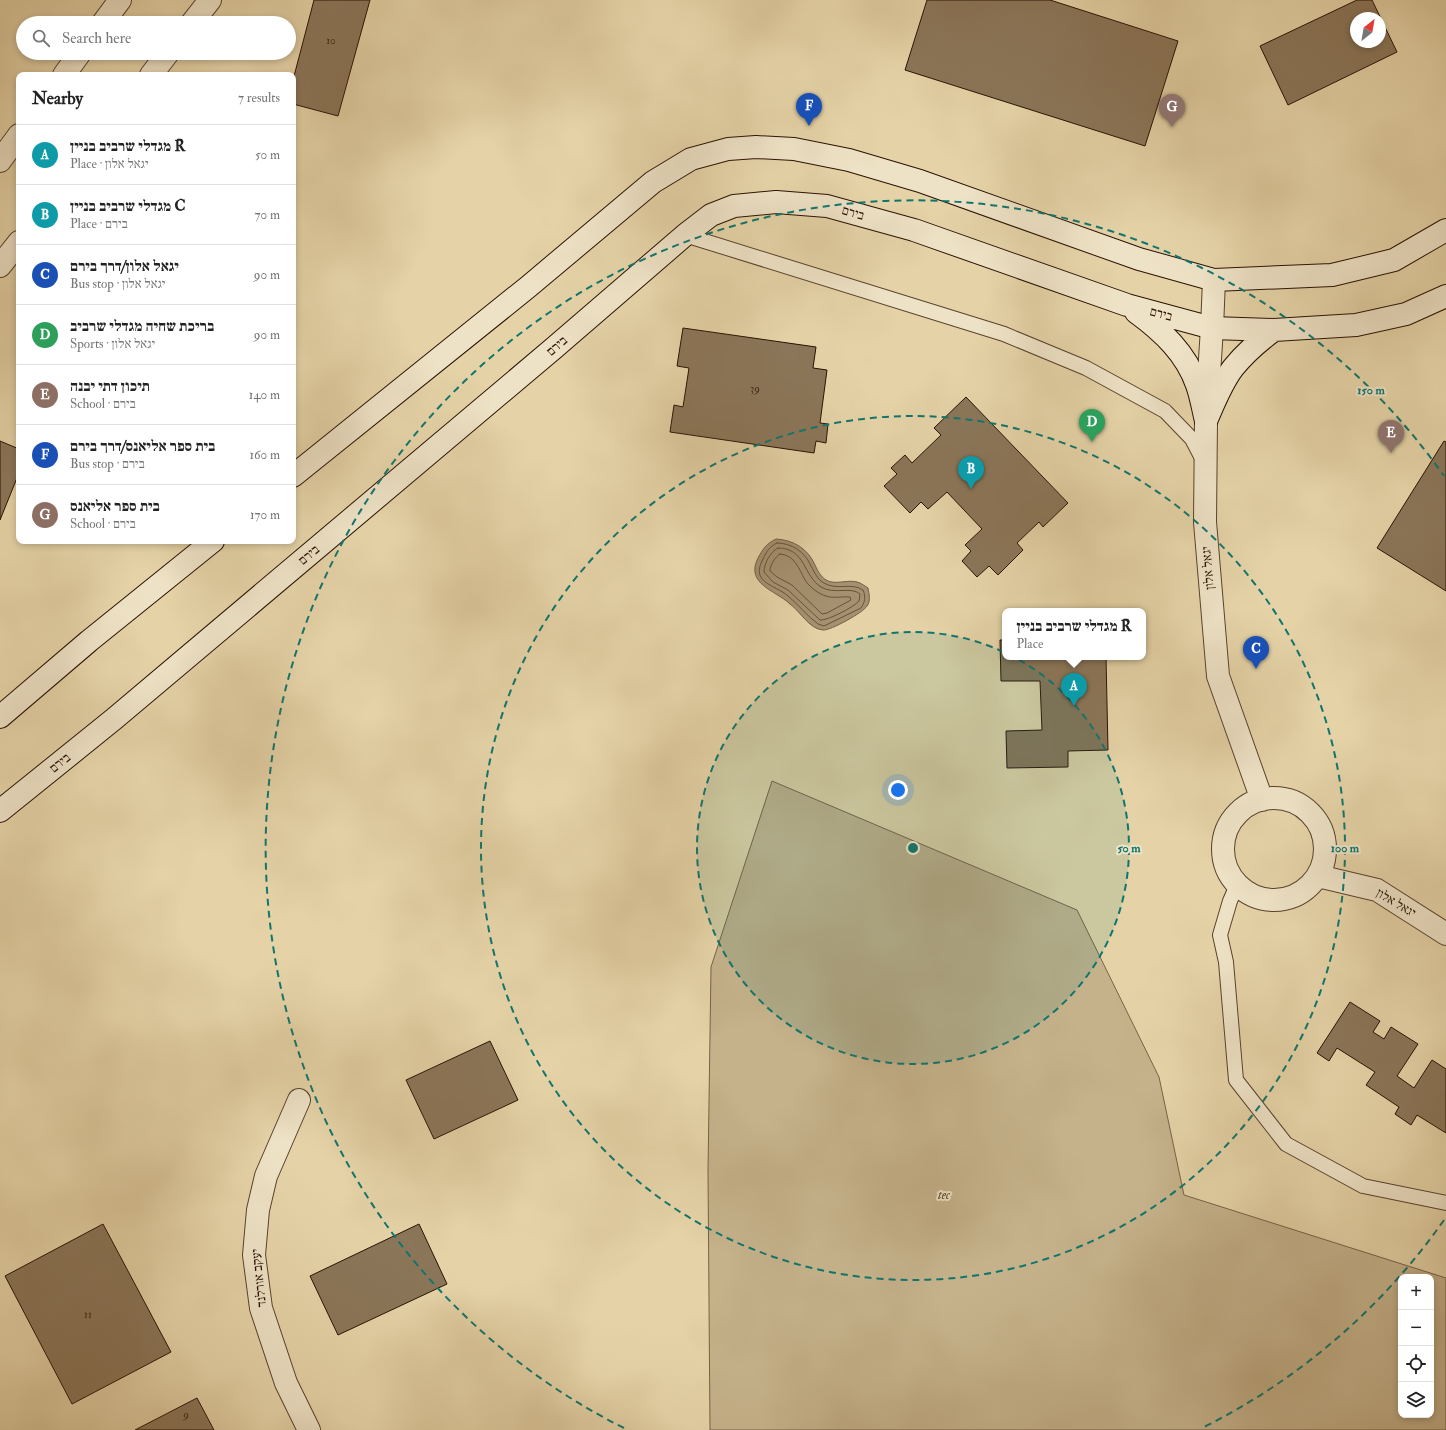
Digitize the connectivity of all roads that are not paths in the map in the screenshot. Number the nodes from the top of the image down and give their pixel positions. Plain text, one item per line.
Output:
1 (120, 0) edge
2 (210, 0) edge
3 (108, 16) edge
4 (197, 16) edge
5 (75, 60) edge
6 (163, 60) edge
7 (66, 72) edge
8 (153, 72) edge
9 (16, 139) edge
10 (0, 161) edge
11 (1446, 230) edge
12 (685, 235) junction
13 (16, 246) edge
14 (0, 266) edge
15 (1214, 280) junction
16 (1446, 296) edge
17 (1127, 305) junction
18 (1212, 328) junction
19 (1274, 330) junction
20 (1206, 421) junction
21 (1206, 466) junction
22 (296, 474) edge
23 (208, 544) edge
24 (0, 717) edge
25 (1262, 800) junction
26 (0, 811) edge
27 (1318, 876) junction
28 (1237, 885) junction
29 (1446, 934) edge
30 (299, 1100) dead end
31 (1446, 1203) edge
32 (309, 1430) edge

1 - 3 street
2 - 4 street
5 - 7 street
6 - 8 street
9 - 10 street
11 - 15 street
12 - 17 street, בירם
12 - 21 lane
12 - 26 street, בירם
13 - 14 street
15 - 18 street
15 - 22 street
16 - 19 street, בירם
17 - 18 street, בירם
17 - 20 street
18 - 19 street, בירם
18 - 20 street, יגאל אלון
19 - 20 street
20 - 21 street, יגאל אלון
21 - 25 street, יגאל אלון
23 - 24 street
25 - 27 street
25 - 28 street
27 - 28 street
27 - 29 street, יגאל אלון
28 - 31 lane
30 - 32 street, יעקב אורלנד

